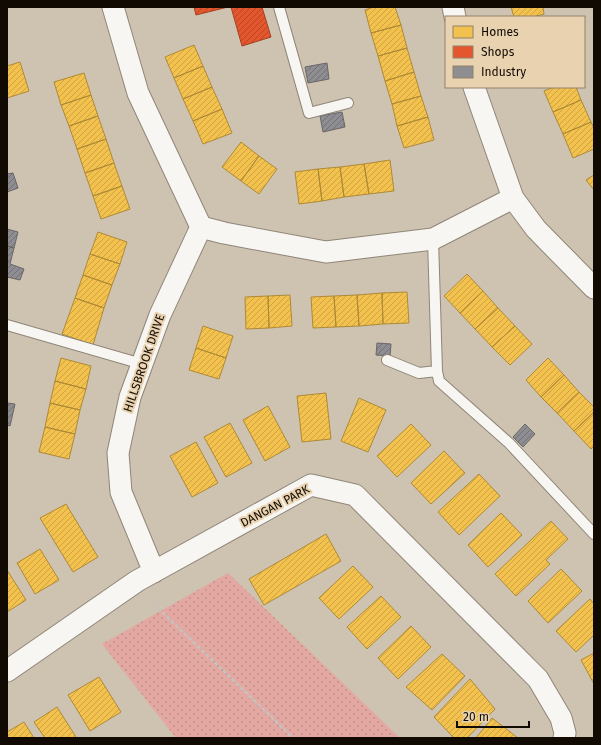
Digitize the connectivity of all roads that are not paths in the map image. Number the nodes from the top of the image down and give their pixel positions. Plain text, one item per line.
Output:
1 (113, 7) edge
2 (279, 7) edge
3 (474, 88) edge
4 (348, 103) dead end
5 (513, 198) junction
6 (201, 227) junction
7 (433, 239) junction
8 (594, 288) edge
9 (7, 325) edge
10 (387, 360) dead end
11 (142, 364) junction
12 (436, 372) junction
13 (594, 534) edge
14 (154, 572) junction
15 (7, 670) edge
16 (564, 738) edge

1 - 6 street
2 - 4 lane
3 - 5 street
5 - 7 street
5 - 8 street
6 - 7 street
6 - 11 street, HILLSBROOK DRIVE
7 - 12 lane
9 - 11 lane
10 - 12 lane
11 - 14 street, HILLSBROOK DRIVE
12 - 13 lane
14 - 15 street, DANGAN PARK
14 - 16 street, DANGAN PARK

